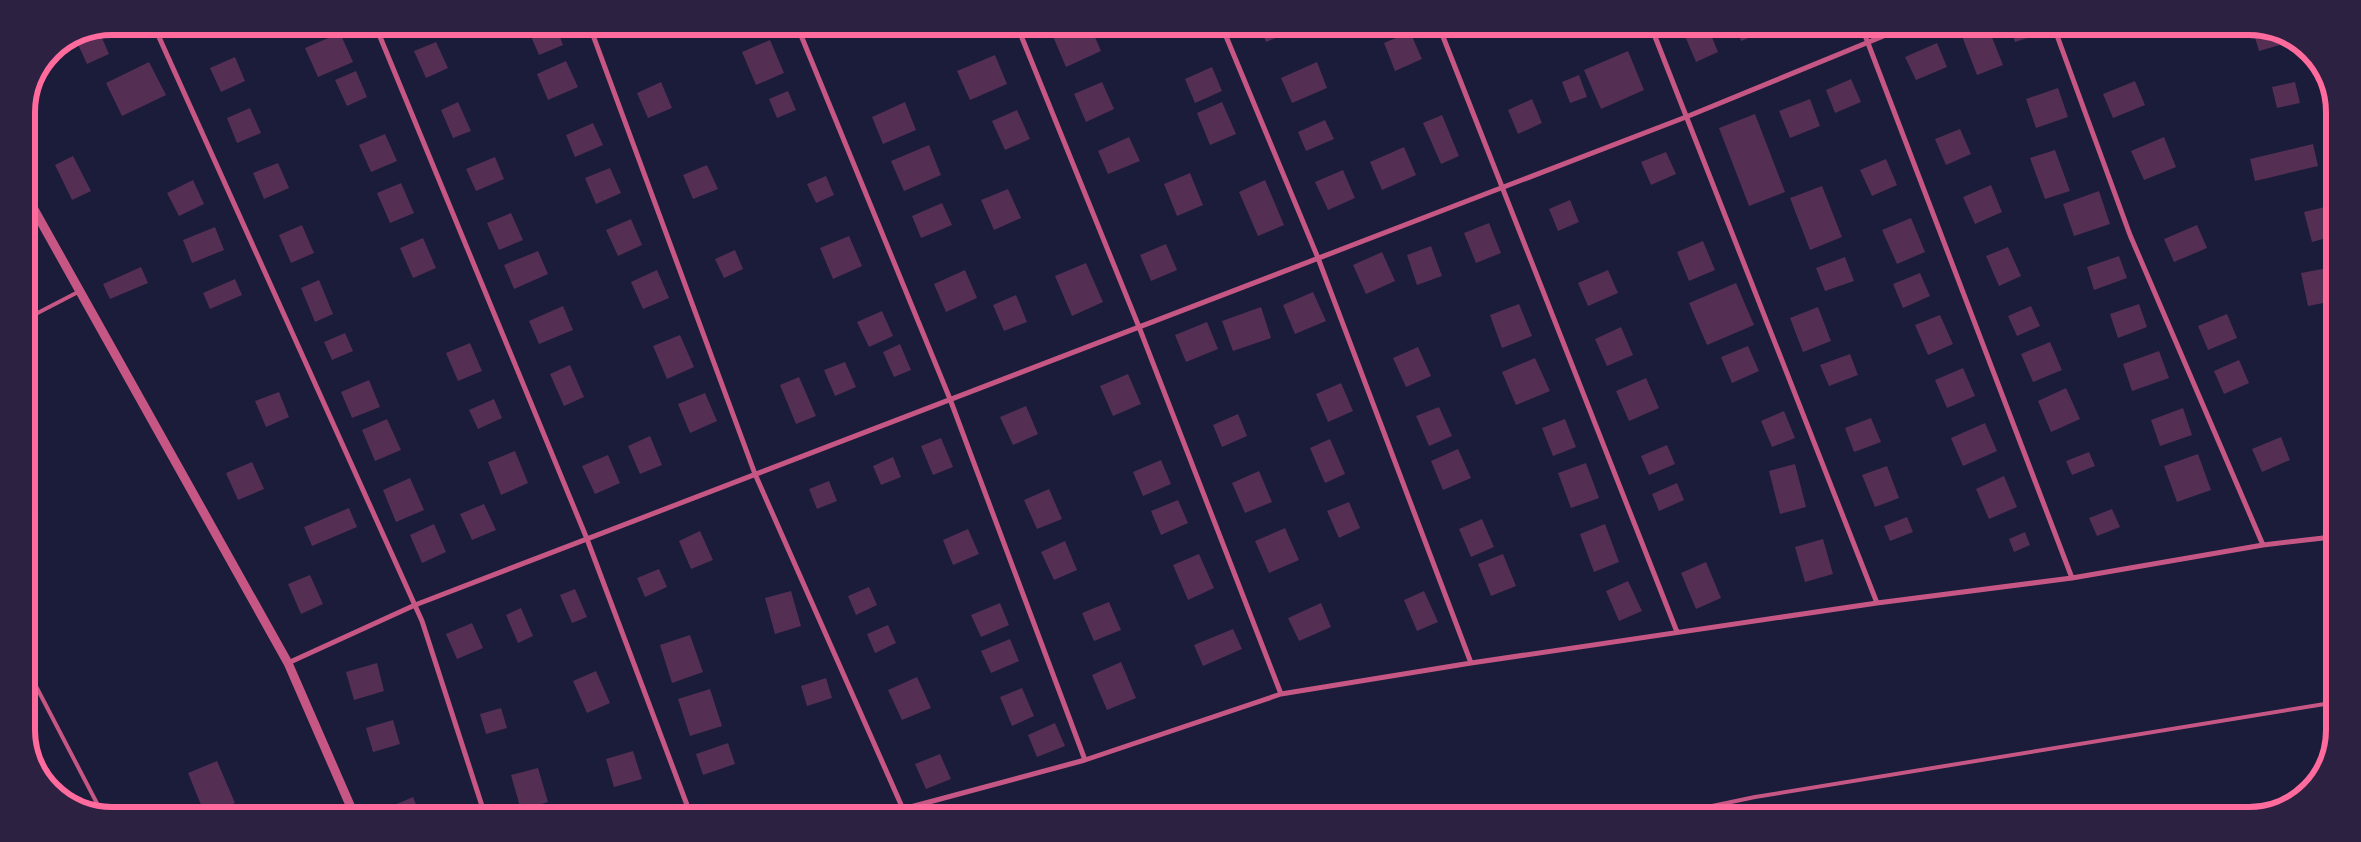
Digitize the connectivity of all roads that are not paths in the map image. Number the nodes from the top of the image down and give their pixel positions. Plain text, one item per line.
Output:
1 (158, 35) edge
2 (379, 35) edge
3 (593, 35) edge
4 (801, 35) edge
5 (1021, 35) edge
6 (1226, 35) edge
7 (1442, 35) edge
8 (1654, 35) edge
9 (1866, 35) edge
10 (1884, 35) edge
11 (2056, 35) edge
12 (1868, 41) junction
13 (1686, 117) junction
14 (1502, 188) junction
15 (35, 211) edge
16 (1318, 258) junction
17 (80, 291) junction
18 (35, 314) edge
19 (1139, 327) junction
20 (950, 399) junction
21 (755, 474) junction
22 (2326, 538) edge
23 (587, 539) junction
24 (2263, 545) junction
25 (2072, 578) junction
26 (1877, 603) junction
27 (415, 605) junction
28 (1677, 632) junction
29 (288, 663) junction
30 (1471, 663) junction
31 (35, 684) edge
32 (1281, 694) junction
33 (2326, 704) edge
34 (1085, 760) junction
35 (98, 805) edge
36 (351, 807) edge
37 (482, 807) edge
38 (688, 807) edge
39 (902, 807) edge
40 (910, 807) edge
41 (1705, 807) edge

1 - 27 street
2 - 23 street
3 - 21 street
4 - 20 street
5 - 19 street
6 - 16 street
7 - 14 street
8 - 13 street
9 - 12 street
10 - 12 street
11 - 24 street
12 - 13 street
12 - 25 street
13 - 14 street
13 - 26 street
14 - 16 street
14 - 28 street
15 - 17 street
16 - 19 street
16 - 30 street
17 - 18 lane
17 - 29 street
19 - 20 street
19 - 32 street
20 - 21 street
20 - 34 street
21 - 23 street
21 - 39 street
22 - 24 street
23 - 27 street
23 - 38 street
24 - 25 street
25 - 26 street
26 - 28 street
27 - 29 street
27 - 37 street
28 - 30 street
29 - 36 street
30 - 32 street
31 - 35 lane
32 - 34 street
33 - 41 lane
34 - 40 street

